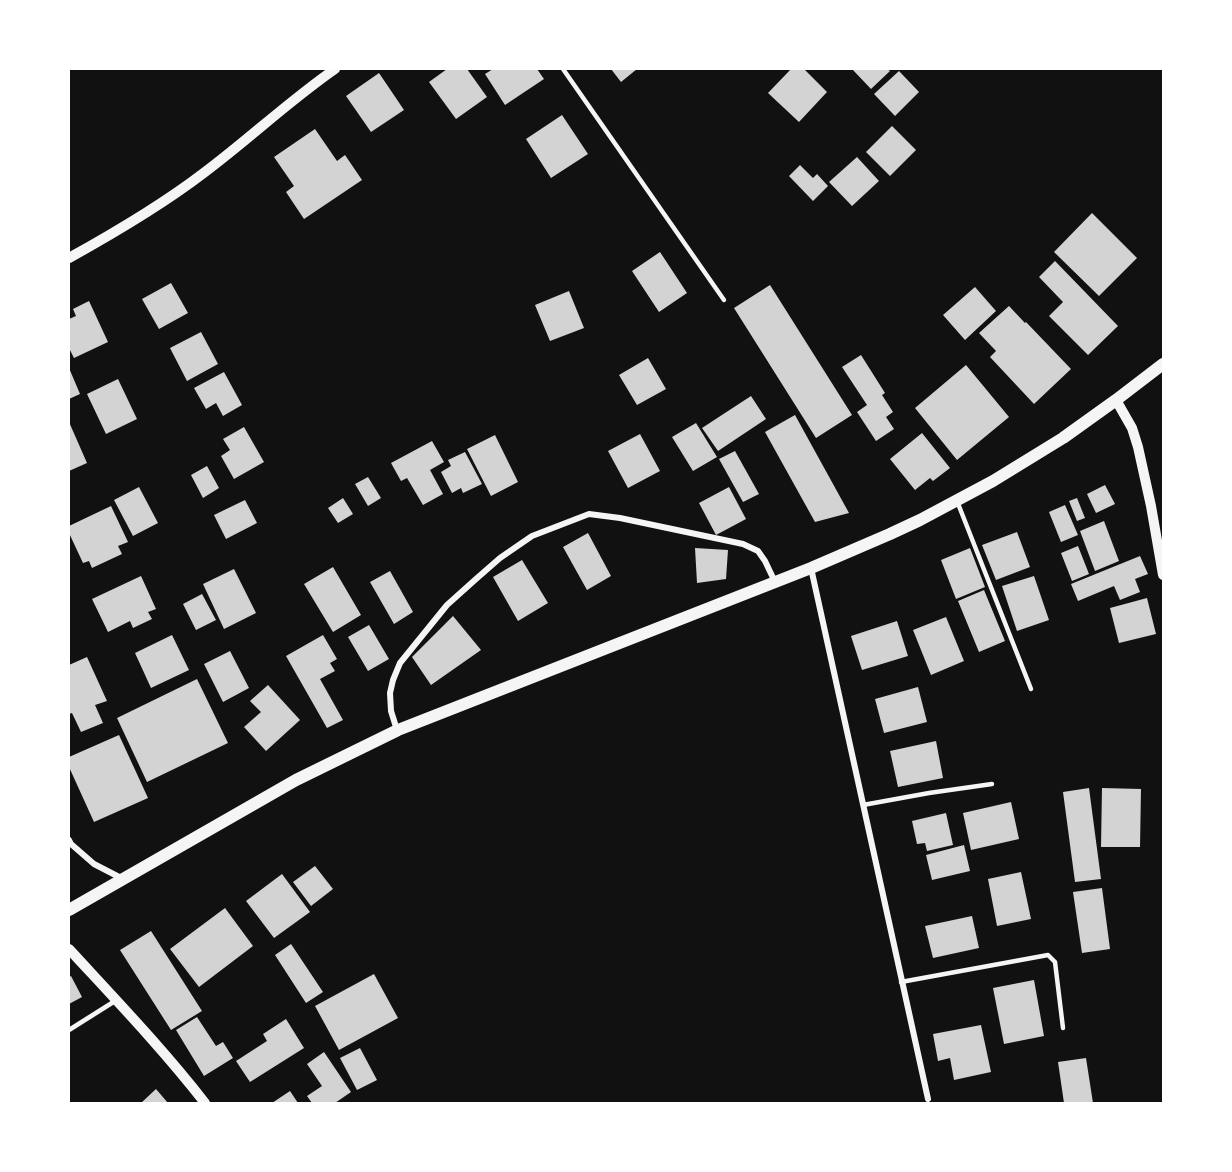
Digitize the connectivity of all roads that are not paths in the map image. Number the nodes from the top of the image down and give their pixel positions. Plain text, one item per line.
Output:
1 (335, 69) edge
2 (562, 69) edge
3 (69, 258) edge
4 (724, 300) dead end
5 (1163, 364) edge
6 (1116, 400) junction
7 (957, 501) junction
8 (811, 568) junction
9 (1163, 575) edge
10 (775, 582) junction
11 (1031, 689) dead end
12 (398, 730) junction
13 (992, 784) dead end
14 (863, 805) junction
15 (70, 844) edge
16 (124, 879) junction
17 (69, 910) edge
18 (69, 949) edge
19 (901, 982) junction
20 (116, 1000) junction
21 (1063, 1028) dead end
22 (69, 1030) edge
23 (928, 1099) dead end
24 (205, 1103) edge

1 - 3 street
2 - 4 lane
5 - 6 main road
6 - 7 main road
6 - 9 street
7 - 8 main road
7 - 11 lane
8 - 10 main road
8 - 14 street
10 - 12 main road
10 - 12 street
12 - 16 main road
13 - 14 lane
14 - 19 street
15 - 16 street
16 - 17 main road
18 - 20 street
19 - 21 lane
19 - 23 street
20 - 22 lane
20 - 24 street

